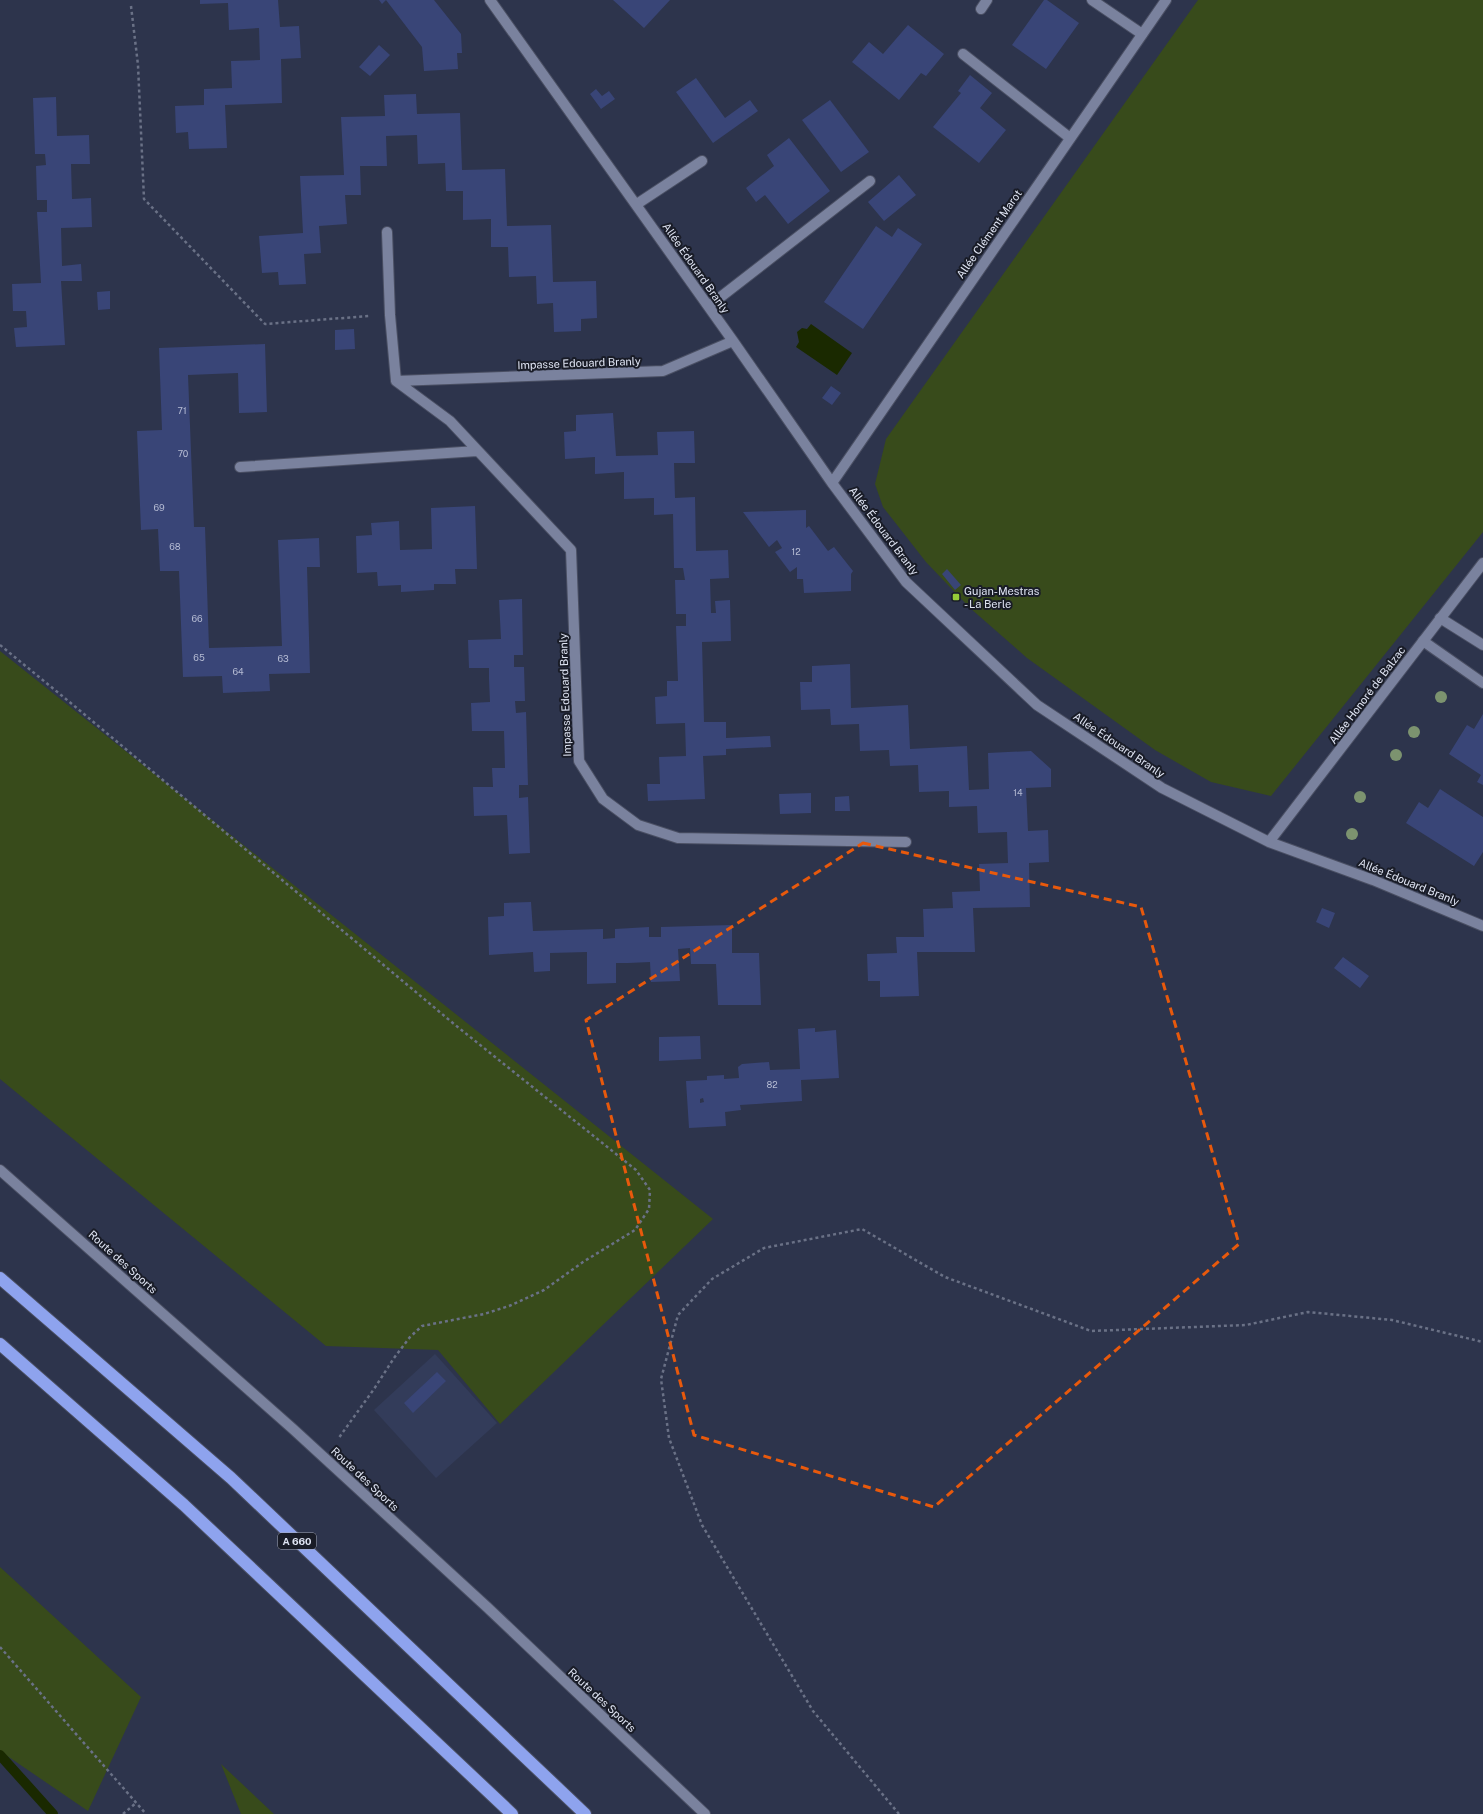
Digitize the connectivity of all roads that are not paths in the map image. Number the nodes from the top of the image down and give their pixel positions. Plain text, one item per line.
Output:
1 (490, 0) edge
2 (987, 0) edge
3 (1092, 0) edge
4 (1166, 0) edge
5 (981, 9) dead end
6 (1142, 34) junction
7 (963, 54) dead end
8 (1070, 138) junction
9 (702, 161) dead end
10 (870, 181) dead end
11 (637, 204) junction
12 (387, 232) dead end
13 (709, 306) junction
14 (734, 341) junction
15 (396, 381) junction
16 (477, 451) junction
17 (240, 467) dead end
18 (832, 483) junction
19 (1483, 563) edge
20 (1440, 618) junction
21 (1423, 641) junction
22 (1483, 645) edge
23 (1483, 683) edge
24 (906, 842) dead end
25 (1269, 842) junction
26 (1483, 926) edge
27 (0, 1170) edge
28 (0, 1278) edge
29 (0, 1344) edge
30 (512, 1814) edge
31 (585, 1814) edge
32 (705, 1814) edge

1 - 11 street, Allée Édouard Branly
2 - 5 street
3 - 6 street
4 - 6 street, Allée Clément Marot
6 - 8 street, Allée Clément Marot
7 - 8 street
8 - 18 street, Allée Clément Marot
9 - 11 street
10 - 13 street
11 - 13 street, Allée Édouard Branly
12 - 15 street
13 - 14 street, Allée Édouard Branly
14 - 15 street, Impasse Edouard Branly
14 - 18 street, Allée Édouard Branly
15 - 16 street, Impasse Edouard Branly
16 - 17 street
16 - 24 street, Impasse Edouard Branly
18 - 25 street, Allée Édouard Branly
19 - 20 street, Allée Honoré de Balzac
20 - 21 street, Allée Honoré de Balzac
20 - 22 street
21 - 23 street
21 - 25 street, Allée Honoré de Balzac
25 - 26 street, Allée Édouard Branly
27 - 32 street, Route des Sports
28 - 31 highway, A 660
29 - 30 highway

